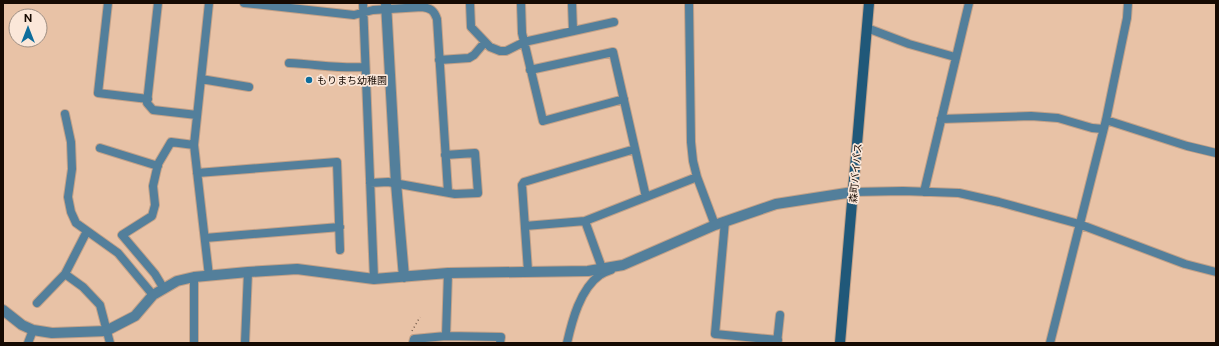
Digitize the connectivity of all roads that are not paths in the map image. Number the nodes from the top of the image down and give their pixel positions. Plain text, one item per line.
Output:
1 (108, 3) edge
2 (158, 3) edge
3 (209, 3) edge
4 (244, 3) edge
5 (363, 3) edge
6 (470, 3) edge
7 (521, 3) edge
8 (572, 3) edge
9 (689, 3) edge
10 (869, 3) edge
11 (968, 3) edge
12 (1128, 3) edge
13 (386, 6) edge
14 (363, 13) junction
15 (614, 22) dead end
16 (867, 28) junction
17 (573, 32) junction
18 (485, 42) junction
19 (524, 42) junction
20 (955, 57) junction
21 (439, 60) junction
22 (289, 63) dead end
23 (365, 68) junction
24 (530, 70) junction
25 (201, 79) junction
26 (249, 86) dead end
27 (148, 99) junction
28 (624, 100) junction
29 (64, 114) dead end
30 (197, 115) junction
31 (941, 119) junction
32 (1106, 120) junction
33 (1103, 129) junction
34 (194, 145) junction
35 (100, 148) dead end
36 (635, 149) junction
37 (1216, 153) edge
38 (445, 155) junction
39 (158, 166) junction
40 (197, 173) junction
41 (697, 177) junction
42 (370, 183) junction
43 (396, 183) junction
44 (448, 192) junction
45 (853, 192) junction
46 (924, 192) junction
47 (646, 197) junction
48 (585, 221) junction
49 (725, 221) junction
50 (1079, 224) junction
51 (715, 225) junction
52 (525, 226) junction
53 (340, 227) junction
54 (87, 231) junction
55 (205, 238) junction
56 (340, 250) dead end
57 (623, 265) junction
58 (602, 268) junction
59 (528, 271) junction
60 (248, 272) junction
61 (1216, 272) edge
62 (448, 273) junction
63 (65, 274) junction
64 (209, 276) junction
65 (194, 277) junction
66 (404, 277) junction
67 (374, 279) junction
68 (164, 289) junction
69 (153, 295) junction
70 (37, 303) dead end
71 (3, 310) edge
72 (780, 314) dead end
73 (33, 330) junction
74 (106, 331) junction
75 (446, 336) junction
76 (778, 342) edge
77 (28, 343) edge
78 (110, 343) edge
79 (194, 343) edge
80 (245, 343) edge
81 (413, 343) edge
82 (500, 343) edge
83 (568, 343) edge
84 (840, 343) edge
85 (1050, 343) edge

1 - 27 street
2 - 27 street
3 - 25 street
4 - 14 street
5 - 14 street
6 - 18 street
7 - 19 street
8 - 17 street
9 - 41 street
10 - 16 main road, 森町バイパス
11 - 20 street
12 - 32 street
13 - 14 street
13 - 21 street
13 - 43 street
14 - 23 street
15 - 17 street
16 - 20 street
16 - 45 main road, 森町バイパス
17 - 19 street
18 - 19 street
18 - 21 street
19 - 24 street
20 - 31 street
21 - 38 street
22 - 23 street
23 - 42 street
24 - 28 street
24 - 28 street
25 - 26 street
25 - 30 street
27 - 30 street
28 - 36 street
29 - 54 street
30 - 34 street
31 - 33 street
31 - 46 street
32 - 33 street
32 - 37 street
33 - 50 street
34 - 39 street
34 - 40 street
35 - 39 street
36 - 47 street
36 - 52 street
38 - 44 street
38 - 44 street
39 - 68 street
40 - 53 street
40 - 55 street
41 - 47 street
41 - 51 street
42 - 43 street
42 - 67 street
43 - 44 street
43 - 66 street
45 - 46 street
45 - 49 street
45 - 84 main road, 森町バイパス
46 - 50 street
47 - 48 street
48 - 52 street
48 - 58 street
49 - 51 street
49 - 76 street
50 - 61 street
50 - 85 street
51 - 57 street
52 - 59 street
53 - 55 street
53 - 56 street
54 - 63 street
54 - 69 street
55 - 64 street
57 - 58 street
57 - 83 street
58 - 59 street
59 - 62 street
60 - 64 street
60 - 67 street
60 - 80 street
62 - 66 street
62 - 75 street
63 - 70 street
63 - 74 street
64 - 65 street
65 - 68 street
65 - 79 street
66 - 67 street
68 - 69 street
69 - 74 street
71 - 73 street
72 - 76 street
73 - 74 street
73 - 77 street
74 - 78 street
75 - 81 street
75 - 82 street

